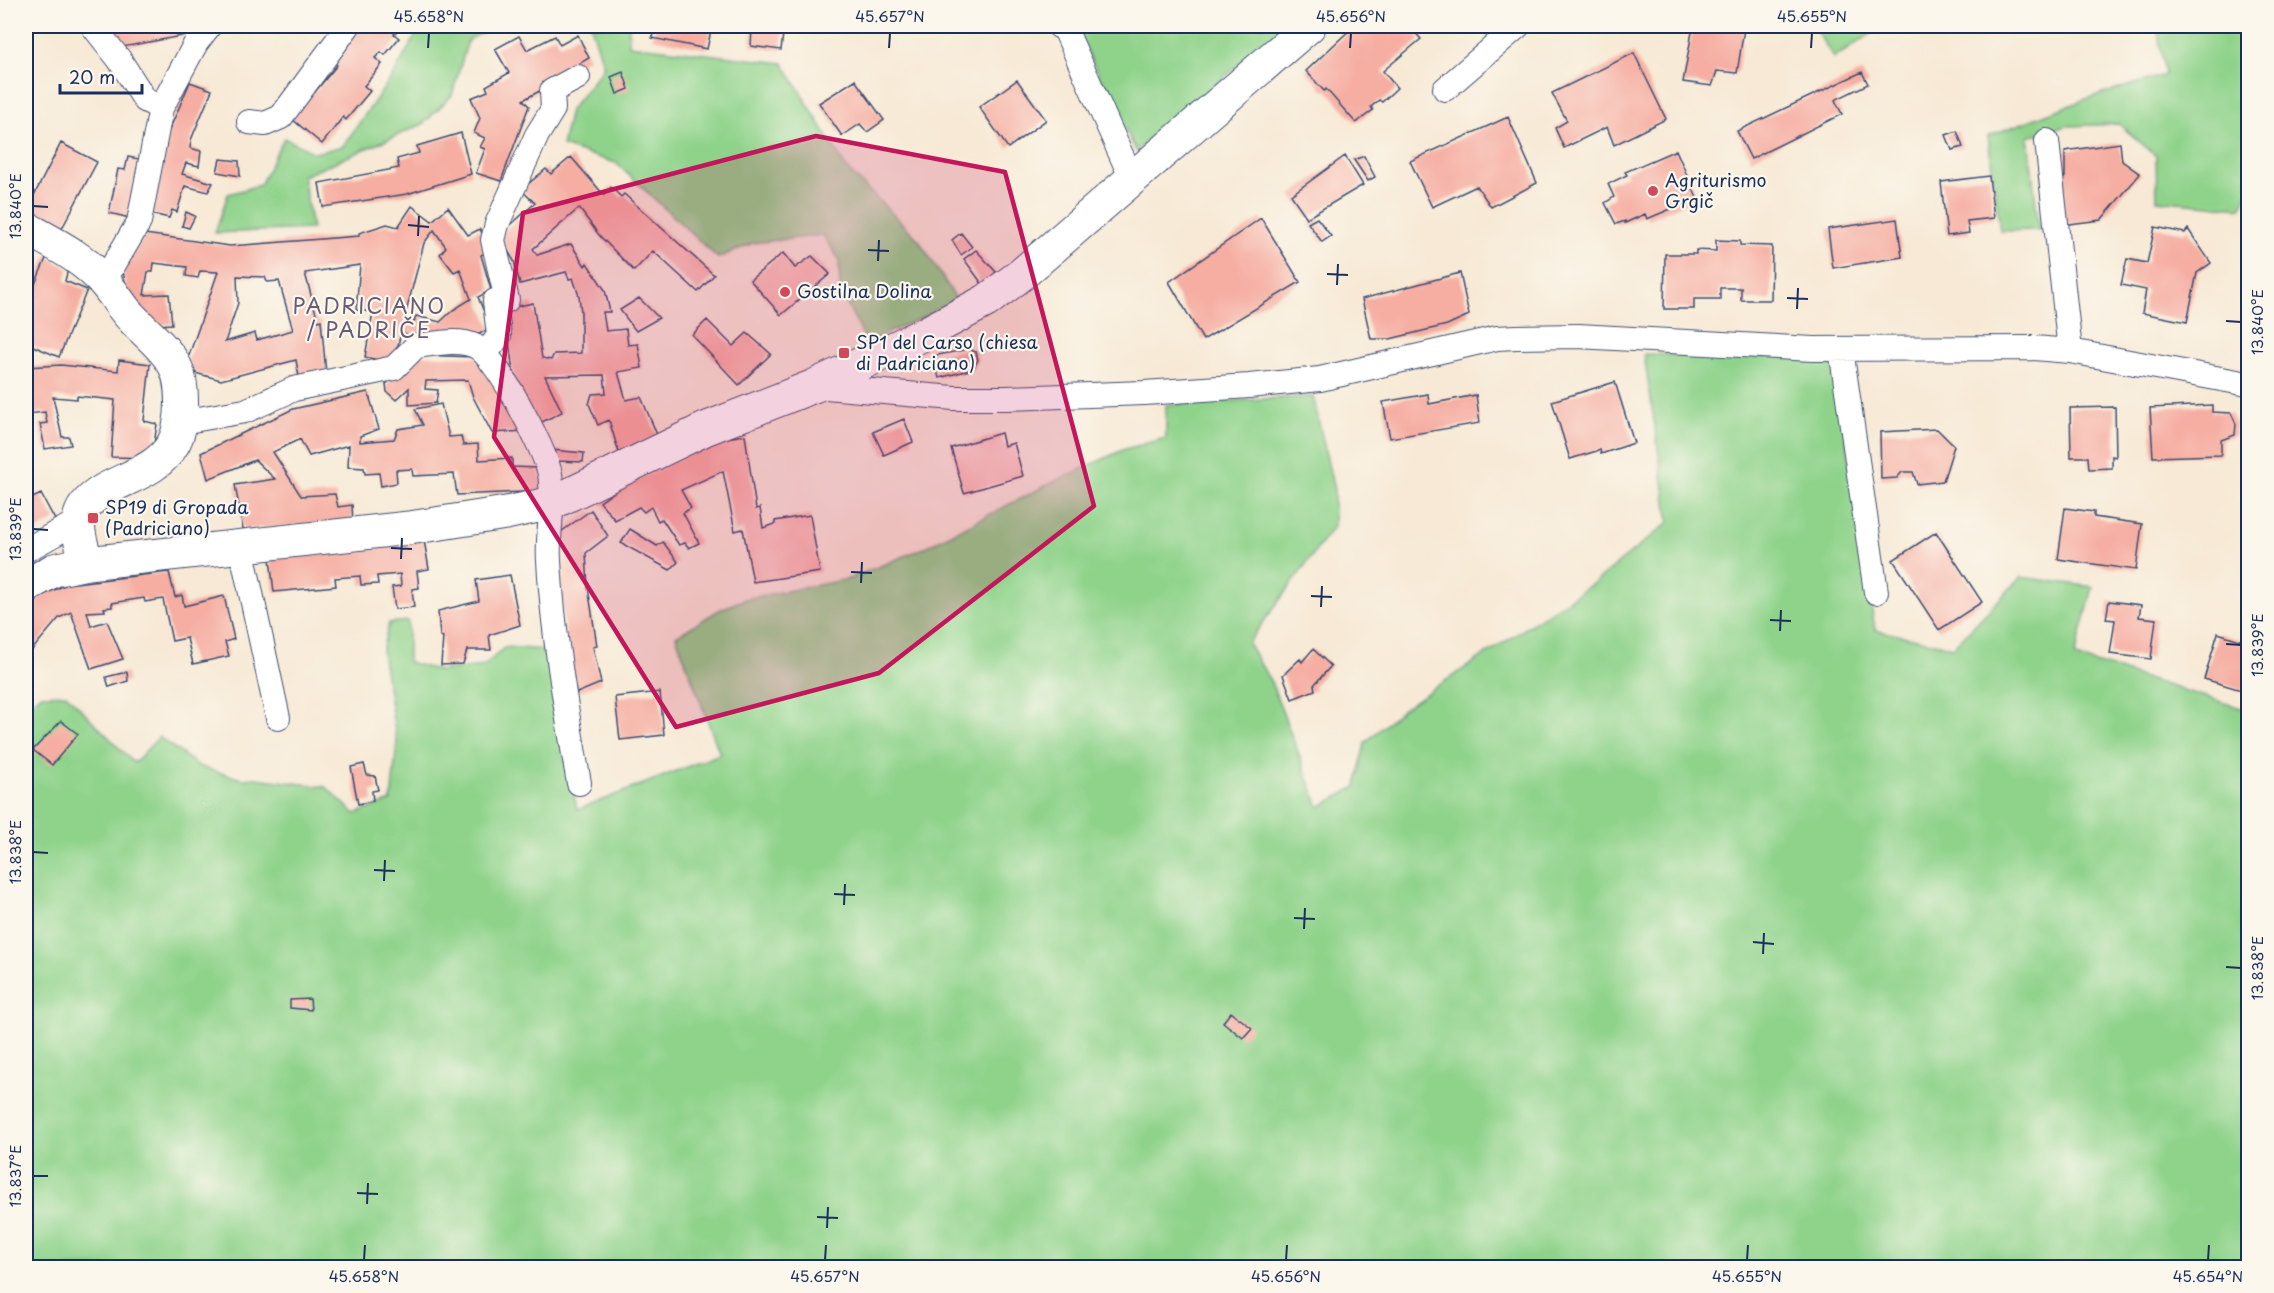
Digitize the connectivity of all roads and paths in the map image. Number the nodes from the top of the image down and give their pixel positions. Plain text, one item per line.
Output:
1 (93, 26) edge
2 (209, 26) edge
3 (348, 26) edge
4 (1059, 26) edge
5 (1309, 26) edge
6 (1518, 26) edge
7 (578, 77) dead end
8 (1445, 89) dead end
9 (161, 108) junction
10 (249, 122) dead end
11 (2047, 141) dead end
12 (1132, 179) junction
13 (26, 228) edge
14 (104, 281) junction
15 (1841, 349) junction
16 (2070, 351) junction
17 (486, 353) junction
18 (2248, 384) edge
19 (814, 386) junction
20 (181, 422) junction
21 (552, 503) junction
22 (78, 521) junction
23 (241, 547) junction
24 (26, 550) edge
25 (87, 563) junction
26 (26, 586) edge
27 (1876, 592) dead end
28 (278, 718) dead end
29 (579, 783) dead end

1 - 9 street
2 - 9 street
3 - 10 street
4 - 12 street
5 - 12 main road
6 - 8 street
7 - 17 street
9 - 14 street
11 - 16 street
12 - 19 main road
13 - 14 main road
14 - 20 main road
15 - 16 street
15 - 19 street
15 - 27 street
16 - 18 street
17 - 20 street
17 - 21 street
19 - 21 main road
20 - 22 main road
21 - 23 main road
21 - 29 street
22 - 24 street
22 - 25 main road
23 - 25 main road
23 - 28 street
25 - 26 main road

